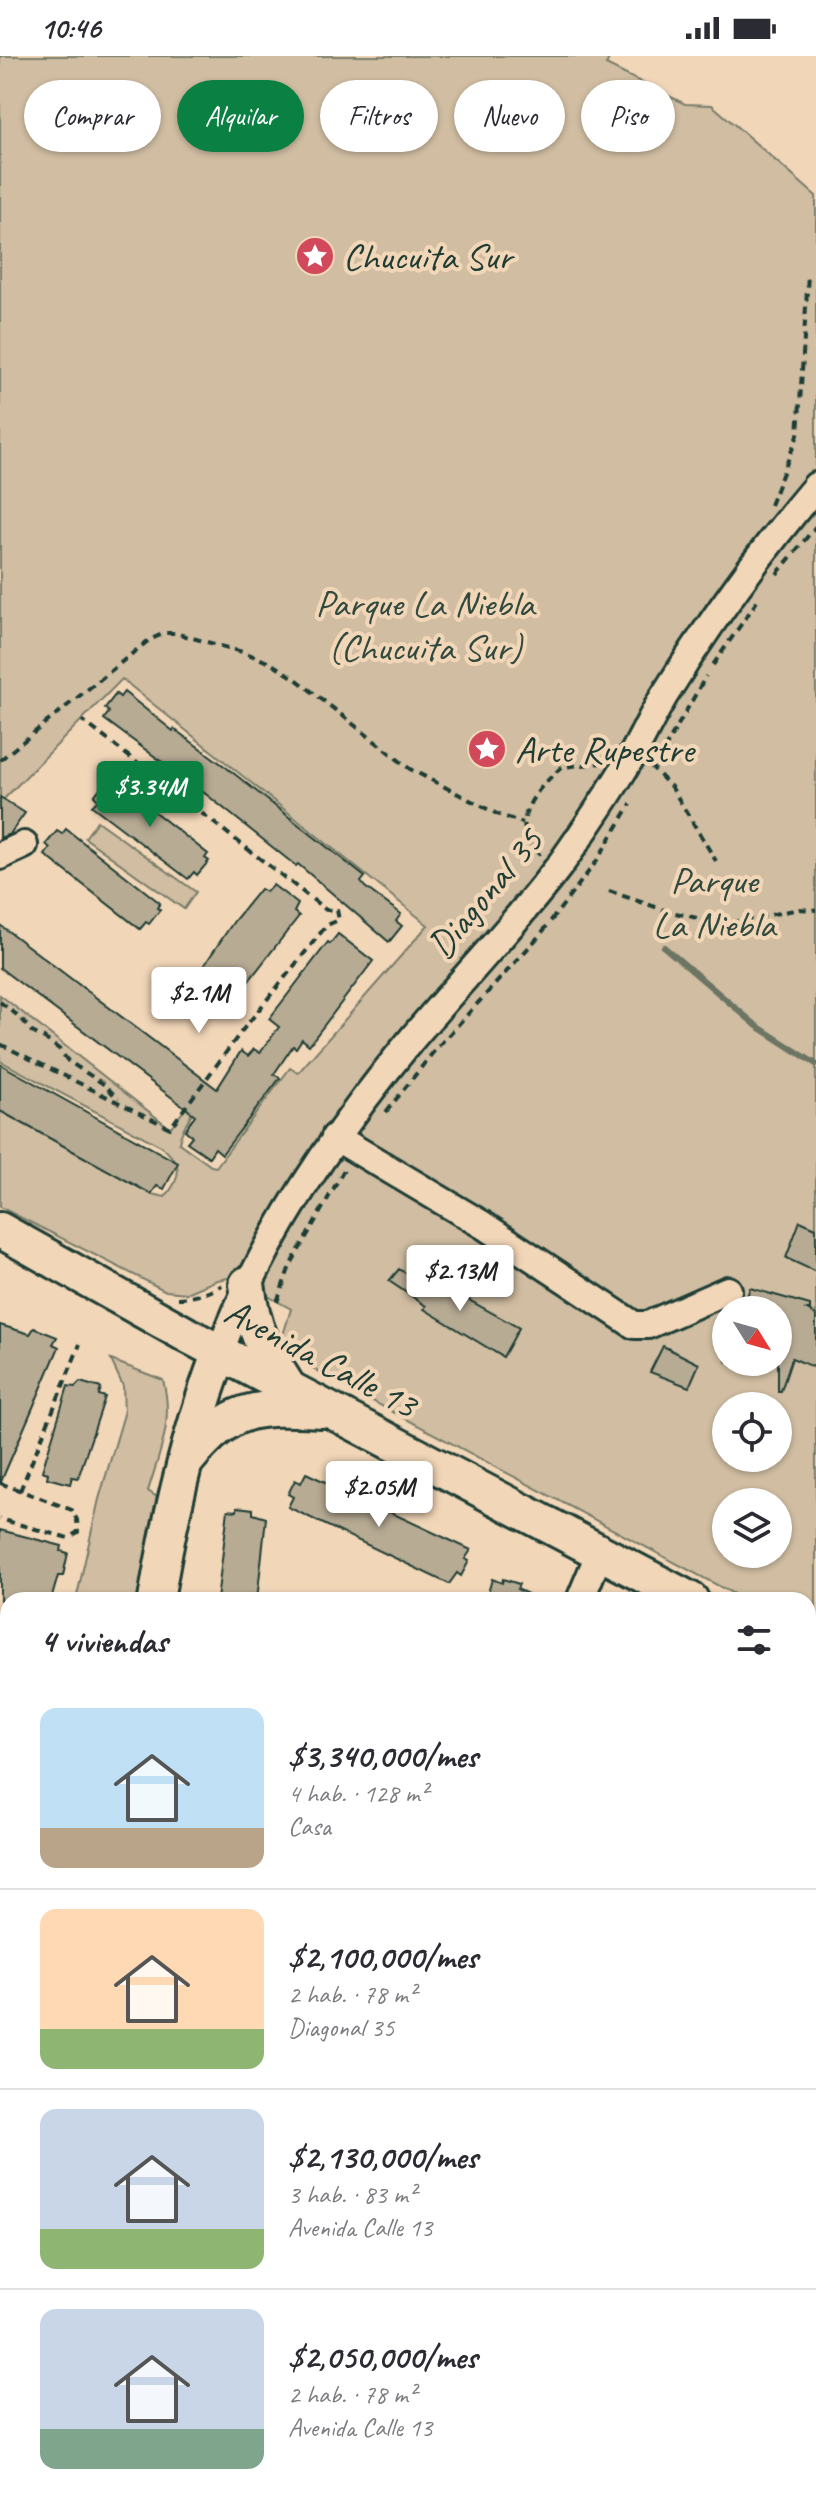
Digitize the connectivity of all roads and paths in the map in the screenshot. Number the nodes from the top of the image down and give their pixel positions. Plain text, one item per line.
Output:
1 (808, 274) dead end
2 (816, 486) edge
3 (770, 506) dead end
4 (82, 720) dead end
5 (631, 757) junction
6 (0, 760) edge
7 (523, 823) junction
8 (716, 861) dead end
9 (558, 867) junction
10 (609, 891) dead end
11 (816, 910) edge
12 (0, 1002) edge
13 (0, 1044) edge
14 (134, 1109) junction
15 (335, 1137) junction
16 (0, 1230) edge
17 (236, 1284) junction
18 (728, 1290) dead end
19 (173, 1298) dead end
20 (80, 1344) dead end
21 (220, 1352) junction
22 (290, 1390) junction
23 (330, 1410) junction
24 (183, 1466) junction
25 (0, 1483) edge
26 (20, 1491) junction
27 (0, 1519) edge
28 (600, 1552) junction
29 (157, 1592) edge
30 (583, 1592) edge
31 (676, 1592) edge

1 - 3 path
2 - 5 street, Diagonal 35
4 - 14 path
5 - 7 path
5 - 8 path
5 - 9 street, Diagonal 35
6 - 7 path
7 - 9 path
9 - 15 street, Diagonal 35
10 - 11 path
12 - 14 path
13 - 14 path
15 - 17 street, Diagonal 35
15 - 18 street
16 - 21 main road, Avenida Calle 13
17 - 19 path
17 - 21 street, Diagonal 35
17 - 22 main road
20 - 26 path
21 - 22 main road, Avenida Calle 13
21 - 24 main road
22 - 23 main road, Avenida Calle 13
23 - 24 main road
23 - 28 main road, Avenida Calle 13
24 - 29 main road
25 - 26 path
26 - 27 path
28 - 30 street
28 - 31 main road, Avenida Calle 13

